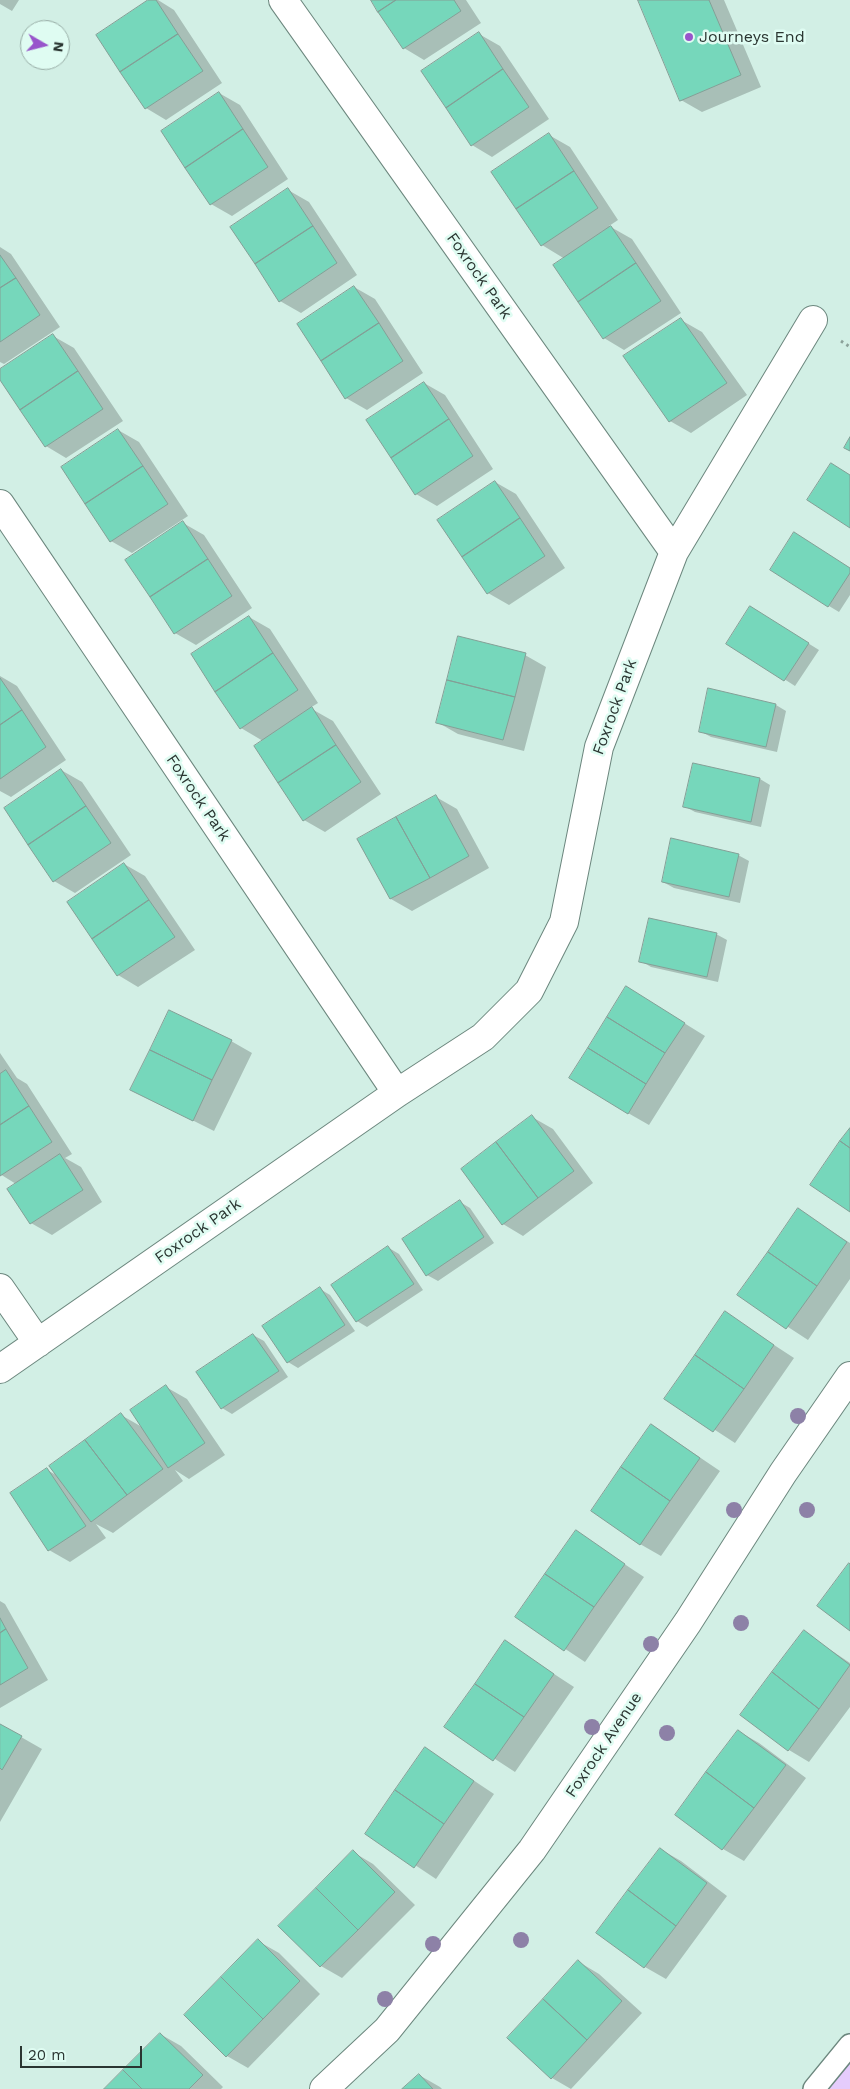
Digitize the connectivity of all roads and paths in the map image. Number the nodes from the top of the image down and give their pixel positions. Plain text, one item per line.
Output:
1 (283, 0) edge
2 (812, 320) dead end
3 (0, 504) edge
4 (674, 552) junction
5 (397, 1093) junction
6 (0, 1288) edge
7 (38, 1343) junction
8 (0, 1369) edge
9 (850, 1376) edge
10 (850, 2045) edge
11 (324, 2089) edge
12 (814, 2089) edge

1 - 4 street, Foxrock Park
2 - 4 street, Foxrock Park
3 - 5 street, Foxrock Park
4 - 5 street, Foxrock Park
5 - 7 street, Foxrock Park
6 - 7 street
7 - 8 street, Foxrock Park
9 - 11 street, Foxrock Avenue
10 - 12 lane

